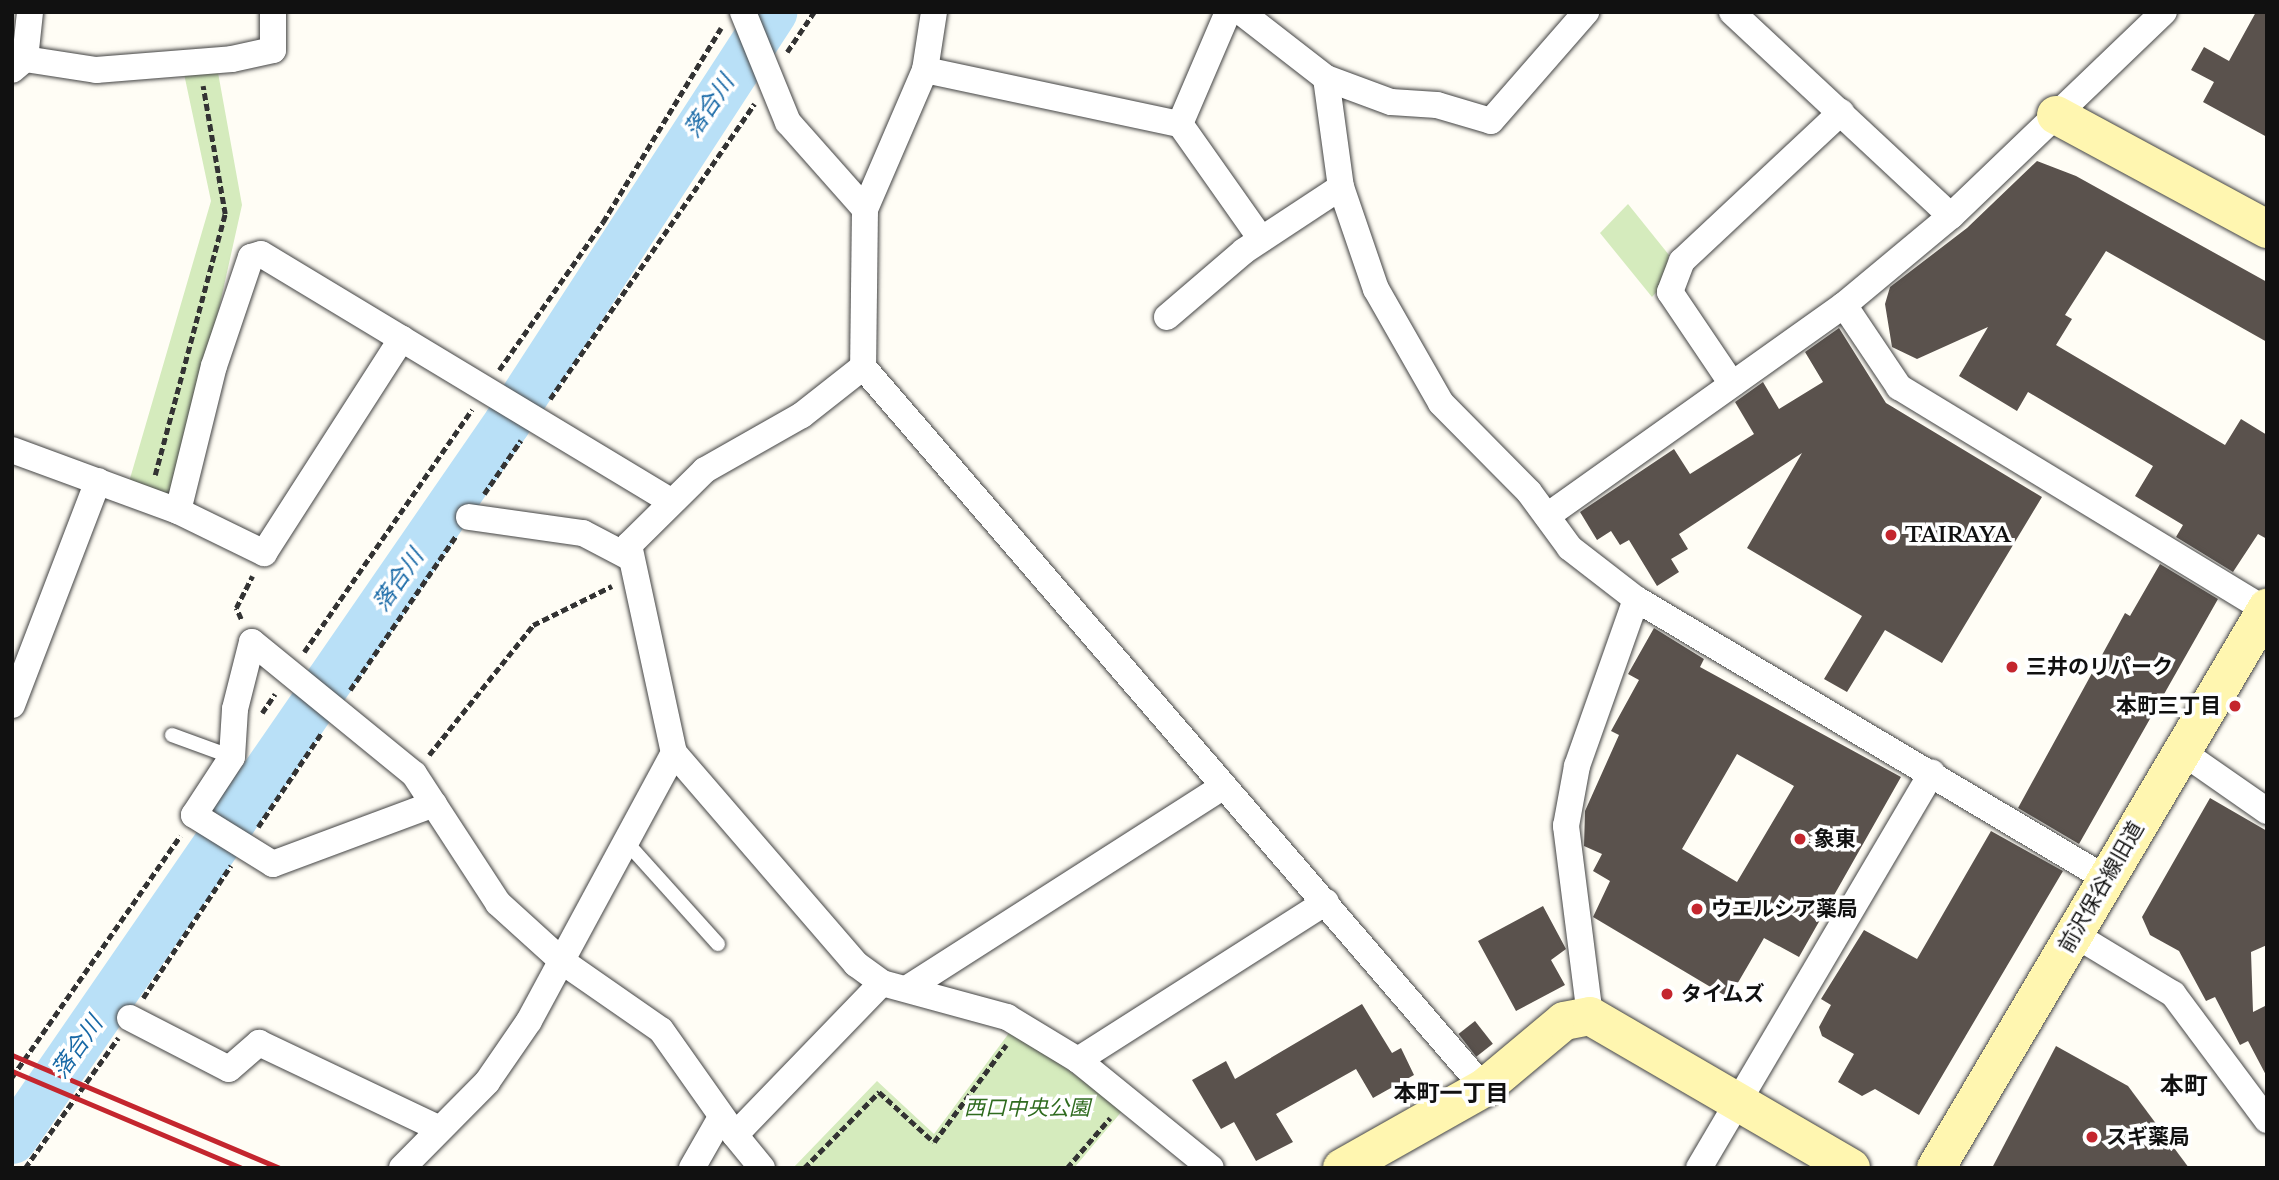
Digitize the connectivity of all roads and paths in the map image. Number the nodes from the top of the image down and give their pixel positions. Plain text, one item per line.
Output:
1 (30, 12) edge
2 (273, 12) edge
3 (934, 12) edge
4 (1228, 12) edge
5 (1241, 12) edge
6 (1586, 12) edge
7 (1732, 12) edge
8 (2165, 12) edge
9 (744, 14) edge
10 (199, 62) junction
11 (18, 65) edge
12 (925, 70) junction
13 (1326, 78) junction
14 (1841, 112) junction
15 (2056, 115) junction
16 (1181, 124) junction
17 (1341, 187) junction
18 (865, 209) junction
19 (1951, 216) junction
20 (2267, 229) edge
21 (1261, 239) junction
22 (1844, 305) junction
23 (1167, 317) dead end
24 (402, 338) junction
25 (863, 368) junction
26 (1732, 384) junction
27 (12, 450) edge
28 (98, 481) junction
29 (148, 500) junction
30 (670, 501) junction
31 (178, 511) junction
32 (1547, 516) junction
33 (469, 517) dead end
34 (264, 553) junction
35 (629, 566) junction
36 (1636, 598) junction
37 (2266, 609) edge
38 (252, 642) junction
39 (12, 705) edge
40 (172, 735) dead end
41 (2181, 751) junction
42 (674, 753) junction
43 (232, 757) junction
44 (1932, 772) junction
45 (414, 774) junction
46 (1224, 786) junction
47 (433, 804) junction
48 (2267, 811) edge
49 (197, 817) junction
50 (626, 843) junction
51 (2105, 878) junction
52 (1326, 902) junction
53 (2074, 934) junction
54 (718, 944) dead end
55 (563, 962) junction
56 (895, 985) junction
57 (1590, 1016) junction
58 (130, 1018) dead end
59 (1013, 1035) dead end
60 (1078, 1060) junction
61 (103, 1063) dead end
62 (12, 1077) edge
63 (1484, 1088) junction
64 (2257, 1088) edge
65 (1737, 1105) junction
66 (1110, 1107) dead end
67 (2267, 1120) edge
68 (728, 1127) junction
69 (438, 1128) junction
70 (25, 1168) edge
71 (402, 1168) edge
72 (692, 1168) edge
73 (762, 1168) edge
74 (804, 1168) edge
75 (1068, 1168) edge
76 (1211, 1168) edge
77 (1342, 1168) edge
78 (1699, 1168) edge
79 (1851, 1168) edge
80 (1936, 1168) edge

1 - 11 street
2 - 10 street
3 - 12 street
4 - 16 street
5 - 13 street
6 - 13 street
7 - 14 street
8 - 15 street
9 - 18 street
10 - 11 street
10 - 29 path
12 - 16 street
12 - 18 street
13 - 17 street
14 - 19 street
14 - 26 street
15 - 19 street
15 - 20 street
16 - 21 street
17 - 21 street
17 - 32 street
18 - 25 street
19 - 22 street
21 - 23 street
22 - 26 street
22 - 37 street
24 - 30 street
24 - 31 street
24 - 34 street
25 - 30 street
25 - 46 street
26 - 32 street
27 - 28 street
28 - 29 street
28 - 39 street
29 - 31 street
30 - 35 street
31 - 34 street
32 - 36 street
33 - 35 street
34 - 38 path
35 - 42 street
35 - 45 path
36 - 44 street
36 - 57 street
37 - 41 street, 前沢保谷線旧道
38 - 43 street
38 - 45 street
40 - 43 lane
41 - 48 street
41 - 51 street, 前沢保谷線旧道
42 - 50 street
42 - 56 street
43 - 49 street
44 - 51 street
44 - 65 street
45 - 47 street
46 - 52 street
46 - 56 street
47 - 49 street
47 - 55 street
49 - 62 path
50 - 54 lane
50 - 55 street
51 - 53 street, 前沢保谷線旧道
52 - 60 street
52 - 63 street
53 - 64 street
53 - 80 street, 前沢保谷線旧道
55 - 68 street
55 - 69 street
56 - 60 street
56 - 68 street
57 - 63 street
57 - 65 street
58 - 69 street
59 - 74 path
60 - 76 street
61 - 70 path
63 - 77 street
64 - 67 street
65 - 78 street
65 - 79 street
66 - 75 path
68 - 72 street
68 - 73 street
69 - 71 street

